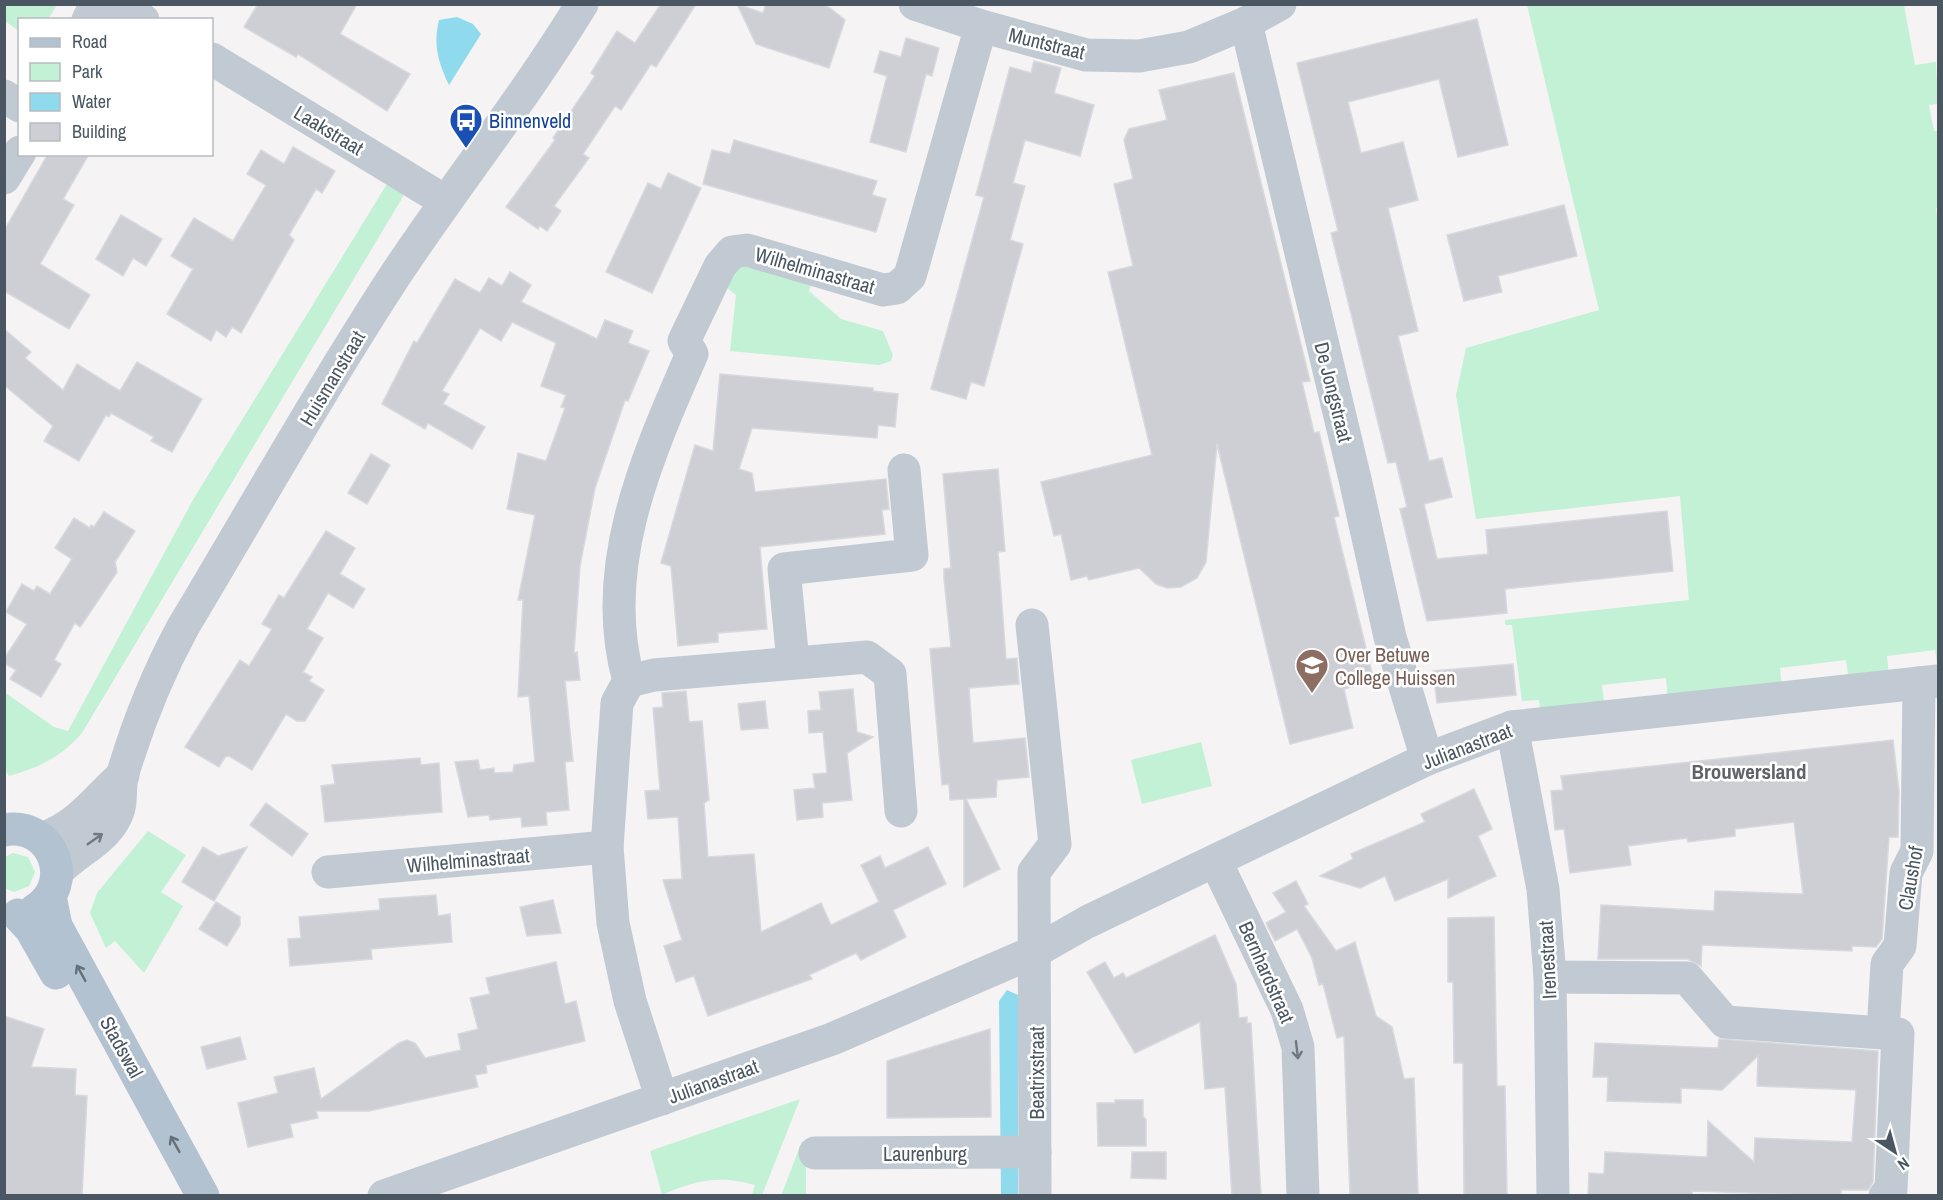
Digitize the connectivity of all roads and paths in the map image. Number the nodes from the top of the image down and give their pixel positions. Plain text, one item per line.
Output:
1 (96, 4) edge
2 (117, 4) edge
3 (582, 4) edge
4 (915, 4) edge
5 (1280, 4) edge
6 (89, 18) edge
7 (140, 18) edge
8 (1000, 21) edge
9 (1246, 23) junction
10 (213, 60) edge
11 (4, 96) edge
12 (18, 105) edge
13 (18, 155) edge
14 (4, 178) edge
15 (445, 201) junction
16 (904, 470) dead end
17 (1032, 626) dead end
18 (793, 663) junction
19 (629, 681) junction
20 (1929, 682) edge
21 (1512, 727) junction
22 (1427, 759) junction
23 (123, 775) junction
24 (902, 811) dead end
25 (7, 827) edge
26 (42, 839) junction
27 (607, 847) junction
28 (1216, 862) junction
29 (328, 872) dead end
30 (54, 884) junction
31 (11, 915) edge
32 (1036, 951) junction
33 (1550, 977) junction
34 (1890, 1033) junction
35 (662, 1099) junction
36 (815, 1153) dead end
37 (1018, 1153) junction
38 (177, 1196) edge
39 (202, 1196) edge
40 (384, 1196) edge
41 (1035, 1196) edge
42 (1303, 1196) edge
43 (1553, 1196) edge
44 (1885, 1196) edge

1 - 6 street
2 - 7 street
3 - 15 street, Huismanstraat
4 - 8 street, Muntstraat
5 - 9 street, Muntstraat
8 - 9 street, Muntstraat
8 - 19 street, Wilhelminastraat
9 - 22 street, De Jongstraat
10 - 15 street, Laakstraat
11 - 12 street
13 - 14 street
15 - 23 street, Huismanstraat
16 - 18 street
17 - 32 street
18 - 19 street
18 - 24 street
19 - 27 street
20 - 21 street, Julianastraat
20 - 34 street, Claushof
21 - 22 street, Julianastraat
21 - 33 street, Irenestraat
22 - 28 street, Julianastraat
23 - 26 street, Huismanstraat
30 -> 23 street, Huismanstraat
25 - 26 main road
26 - 30 main road, Stadswal
27 - 29 street, Wilhelminastraat
27 - 35 street
28 - 32 street, Julianastraat
28 -> 42 street, Bernhardstraat
30 - 31 main road
39 -> 30 main road, Stadswal
31 - 38 main road, Stadswal
32 - 35 street, Julianastraat
32 - 37 street, Beatrixstraat
33 - 34 street
33 - 43 street, Irenestraat
34 - 44 street, Claushof
35 - 40 street, Julianastraat
36 - 37 street, Laurenburg
37 - 41 street, Beatrixstraat

